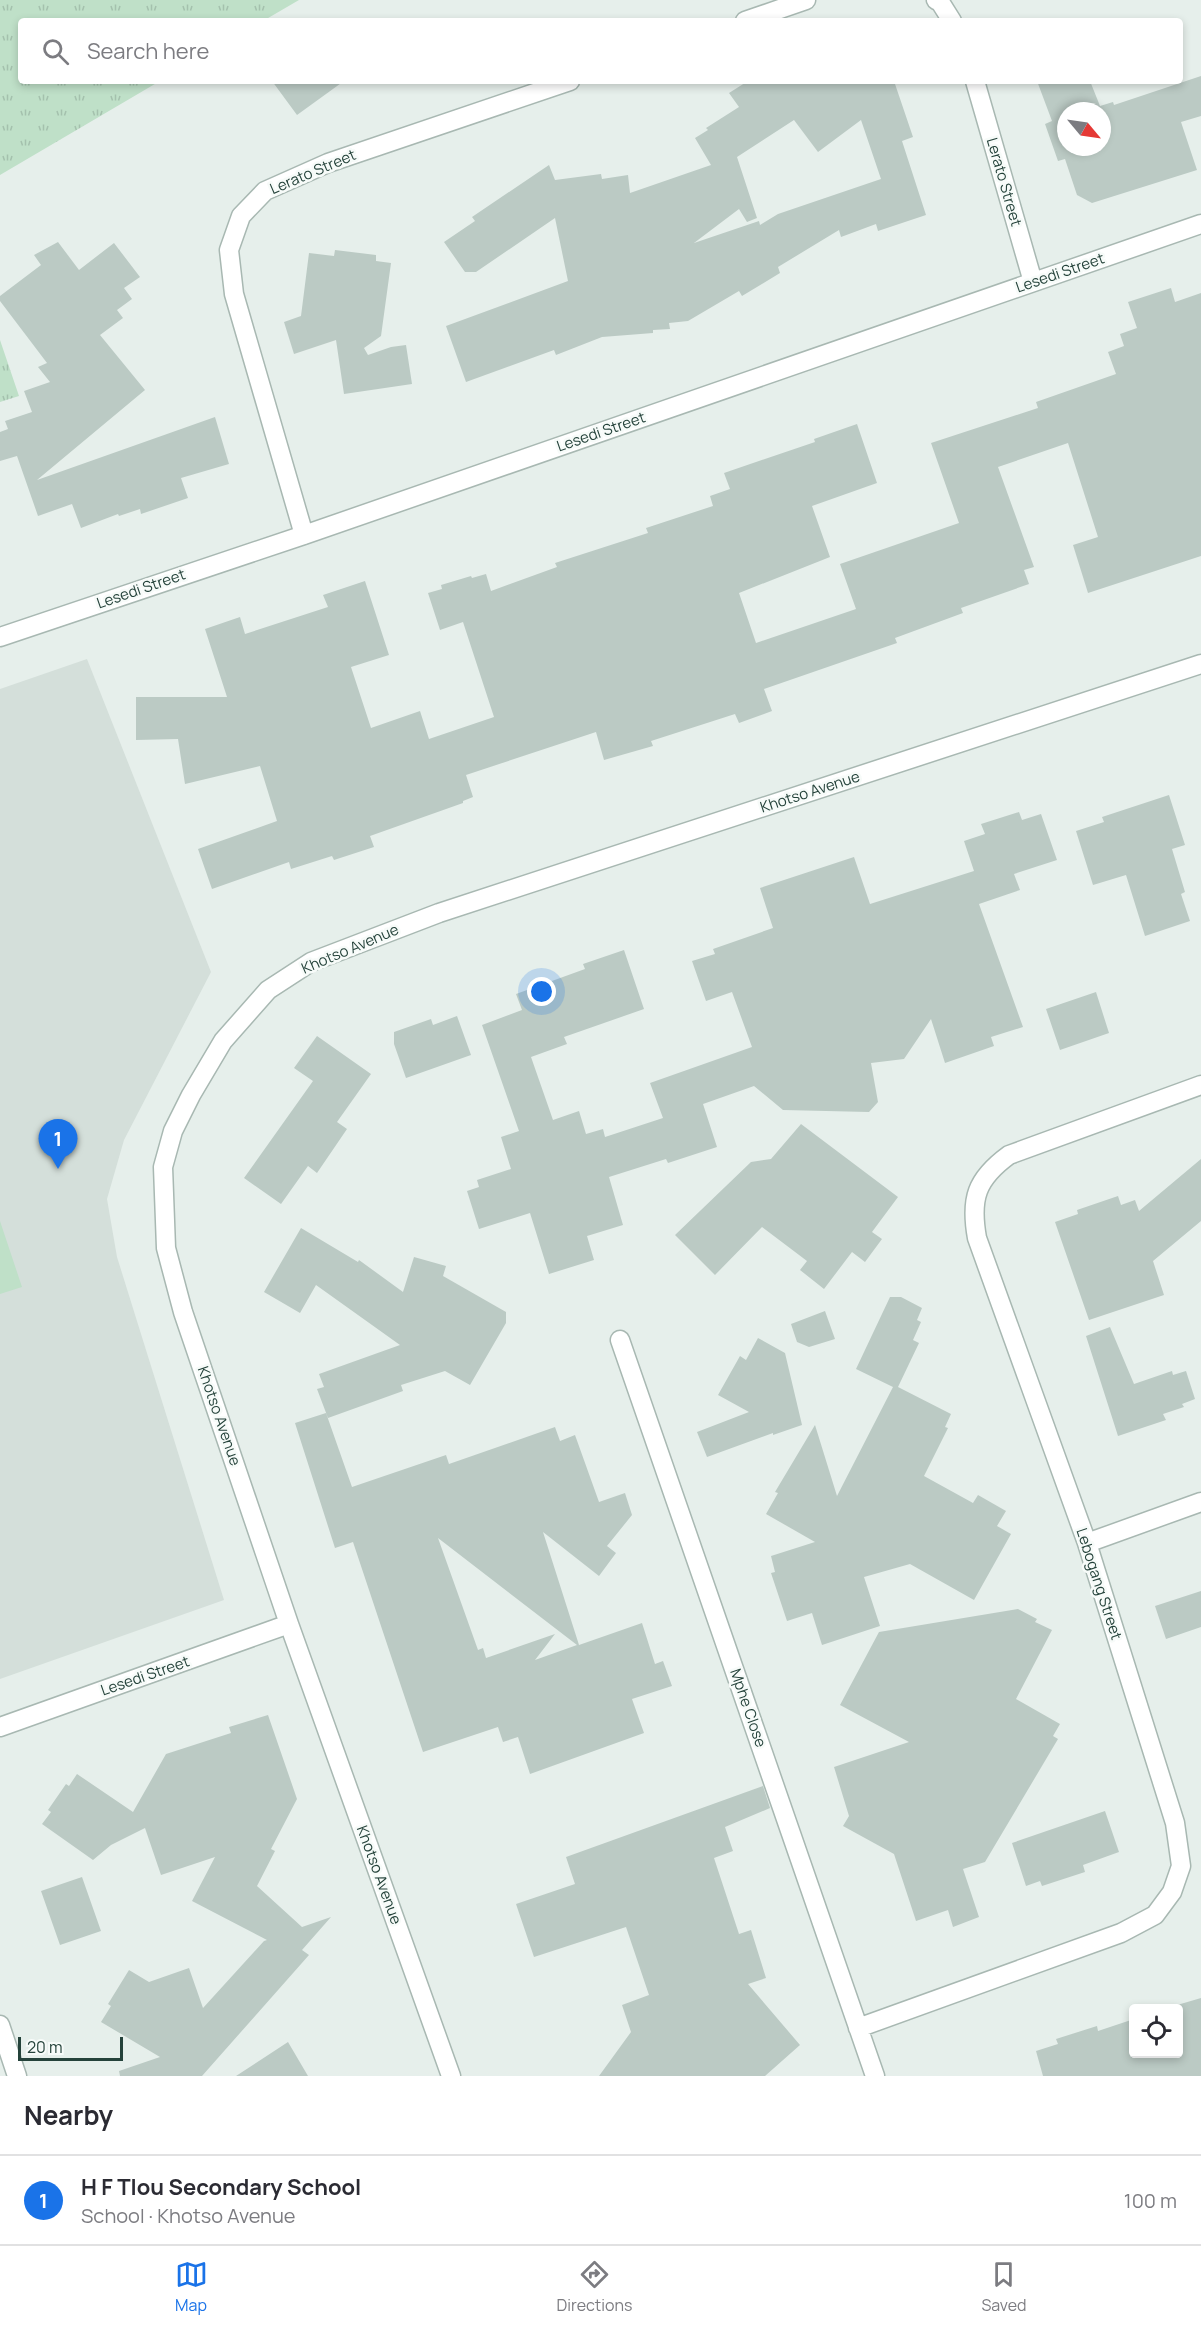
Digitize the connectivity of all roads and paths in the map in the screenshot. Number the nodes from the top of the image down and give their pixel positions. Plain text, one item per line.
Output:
1 (806, 0) edge
2 (936, 0) edge
3 (754, 18) edge
4 (950, 18) edge
5 (561, 84) edge
6 (976, 84) edge
7 (1201, 224) edge
8 (1033, 282) junction
9 (304, 535) junction
10 (0, 637) edge
11 (1201, 664) edge
12 (1201, 1085) edge
13 (620, 1340) dead end
14 (1201, 1502) edge
15 (1087, 1543) junction
16 (289, 1624) junction
17 (0, 1726) edge
18 (0, 2025) edge
19 (858, 2028) junction
20 (18, 2076) edge
21 (451, 2076) edge
22 (875, 2076) edge

1 - 3 street
2 - 4 street
5 - 9 street, Lerato Street
6 - 8 street, Lerato Street
7 - 8 street, Lesedi Street
8 - 9 street, Lesedi Street
9 - 10 street, Lesedi Street
11 - 16 street, Khotso Avenue
12 - 15 street, Lebogang Street
13 - 19 street, Mphe Close
14 - 15 street
15 - 19 street, Lebogang Street
16 - 17 street, Lesedi Street
16 - 21 street, Khotso Avenue
18 - 20 street
19 - 22 street, Mphe Close

